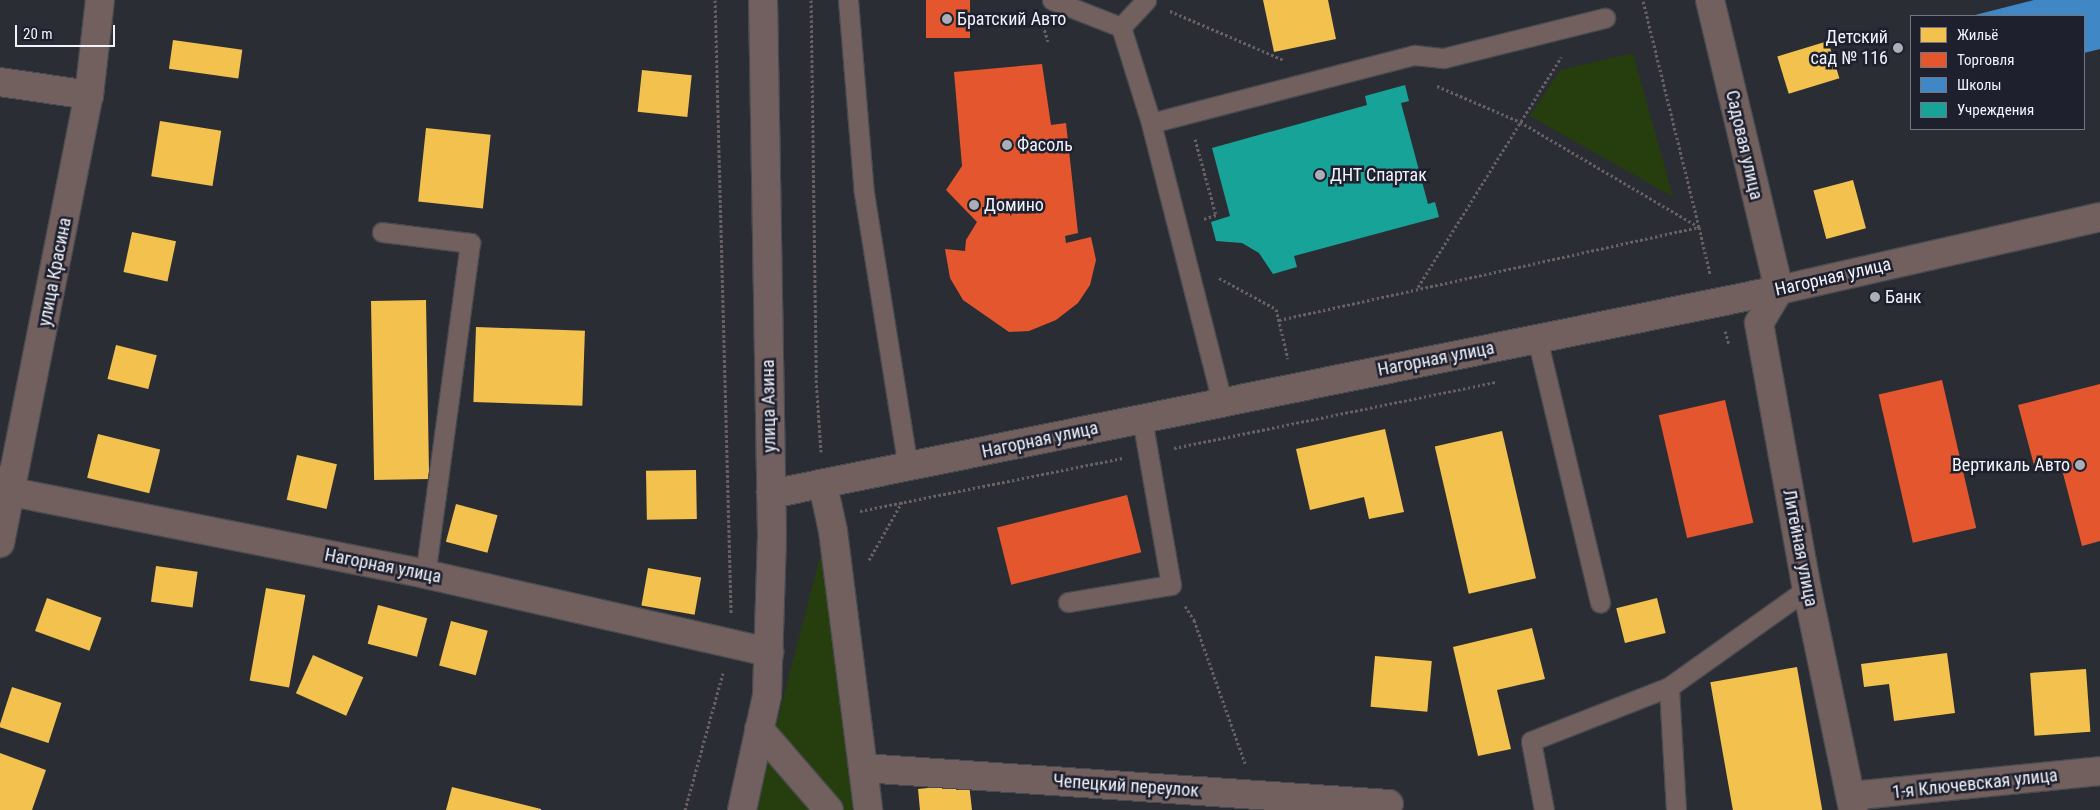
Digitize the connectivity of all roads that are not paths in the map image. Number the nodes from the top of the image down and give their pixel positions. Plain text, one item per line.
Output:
1 (100, 0) edge
2 (763, 0) edge
3 (848, 0) edge
4 (1052, 0) edge
5 (1146, 0) edge
6 (1710, 0) edge
7 (1605, 18) dead end
8 (1121, 26) junction
9 (0, 82) edge
10 (89, 95) junction
11 (1151, 123) junction
12 (2100, 217) edge
13 (382, 232) dead end
14 (1779, 290) junction
15 (1538, 338) junction
16 (1222, 402) junction
17 (1142, 418) junction
18 (916, 466) junction
19 (823, 485) junction
20 (6, 486) edge
21 (771, 494) junction
22 (0, 543) edge
23 (425, 574) junction
24 (1807, 589) junction
25 (1068, 602) dead end
26 (1600, 603) dead end
27 (769, 652) junction
28 (1669, 687) junction
29 (759, 729) junction
30 (863, 768) junction
31 (2100, 771) edge
32 (1852, 803) edge
33 (1389, 804) dead end
34 (742, 810) edge
35 (829, 810) edge
36 (868, 810) edge
37 (1544, 810) edge
38 (1676, 810) edge

1 - 10 street, улица Красина
2 - 21 main road, улица Азина
3 - 18 lane
4 - 8 lane
5 - 8 lane
6 - 14 street, Садовая улица
7 - 11 lane
8 - 11 lane
9 - 10 street
10 - 20 street, улица Красина
11 - 16 lane
12 - 14 street, Нагорная улица
13 - 23 lane
14 - 15 street, Нагорная улица
14 - 24 street, Литейная улица
15 - 16 street, Нагорная улица
15 - 26 lane
16 - 17 street, Нагорная улица
17 - 18 street, Нагорная улица
17 - 25 lane
18 - 19 street, Нагорная улица
19 - 21 street, Нагорная улица
19 - 30 street
20 - 22 street, улица Красина
20 - 23 street, Нагорная улица
21 - 27 main road, улица Азина
23 - 27 street, Нагорная улица
24 - 28 lane
24 - 32 street, Литейная улица
27 - 29 main road, улица Азина
28 - 37 lane
28 - 38 lane
29 - 34 main road, улица Азина
29 - 35 street
30 - 33 street, Чепецкий переулок
30 - 36 street
31 - 32 street, 1-я Ключевская улица

